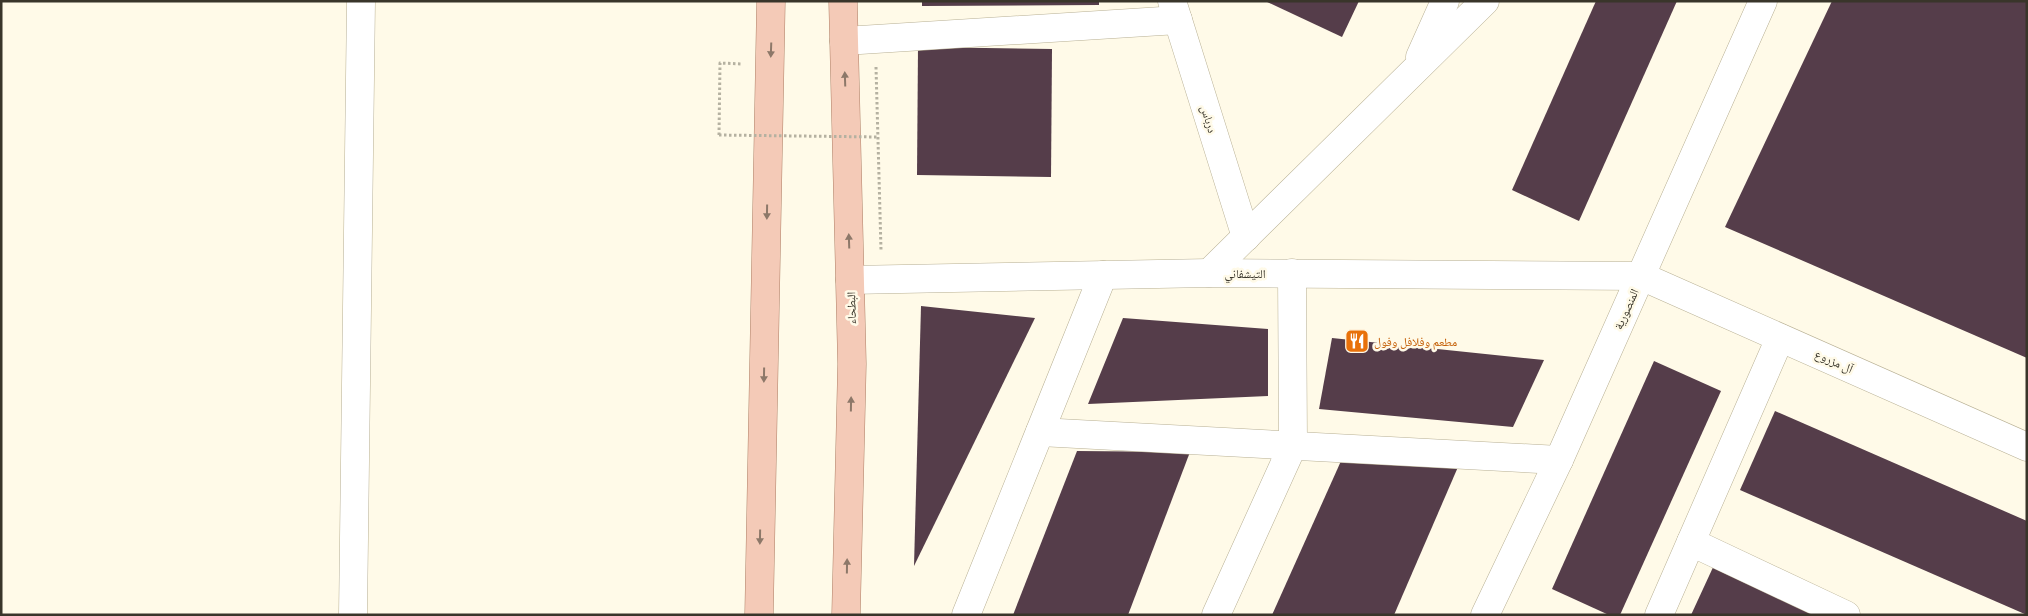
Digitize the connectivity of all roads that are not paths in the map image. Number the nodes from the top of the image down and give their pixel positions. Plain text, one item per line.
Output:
1 (362, 1) edge
2 (771, 1) edge
3 (843, 1) edge
4 (1445, 1) edge
5 (1485, 1) edge
6 (1763, 1) edge
7 (1175, 11) edge
8 (844, 40) junction
9 (1413, 72) junction
10 (1246, 237) junction
11 (1209, 273) junction
12 (1292, 273) junction
13 (1103, 275) junction
14 (1641, 276) junction
15 (850, 280) junction
16 (1780, 338) junction
17 (1040, 432) junction
18 (1292, 445) junction
19 (2027, 447) edge
20 (1559, 460) junction
21 (1691, 542) junction
22 (353, 615) edge
23 (758, 615) edge
24 (846, 615) edge
25 (966, 615) edge
26 (1216, 615) edge
27 (1485, 615) edge
28 (1659, 615) edge
29 (1846, 615) edge

1 - 22 street
2 -> 23 main road
3 - 8 main road, البطحاء
4 - 9 street
5 - 9 street
6 - 14 street, المنصورية
7 - 8 street
7 - 10 street, درباس
15 -> 8 main road, البطحاء
9 - 10 street
10 - 11 street
11 - 12 street, التيشفاني
11 - 13 street, التيشفاني
12 - 14 street, التيشفاني
12 - 18 street
13 - 15 street, التيشفاني
13 - 17 street
14 - 16 street, آل مزروع
14 - 20 street, المنصورية
24 -> 15 main road, البطحاء
16 - 19 street, آل مزروع
16 - 21 street
17 - 18 street
17 - 25 street
18 - 20 street
18 - 26 street
20 - 27 street, المنصورية
21 - 28 street
21 - 29 street

